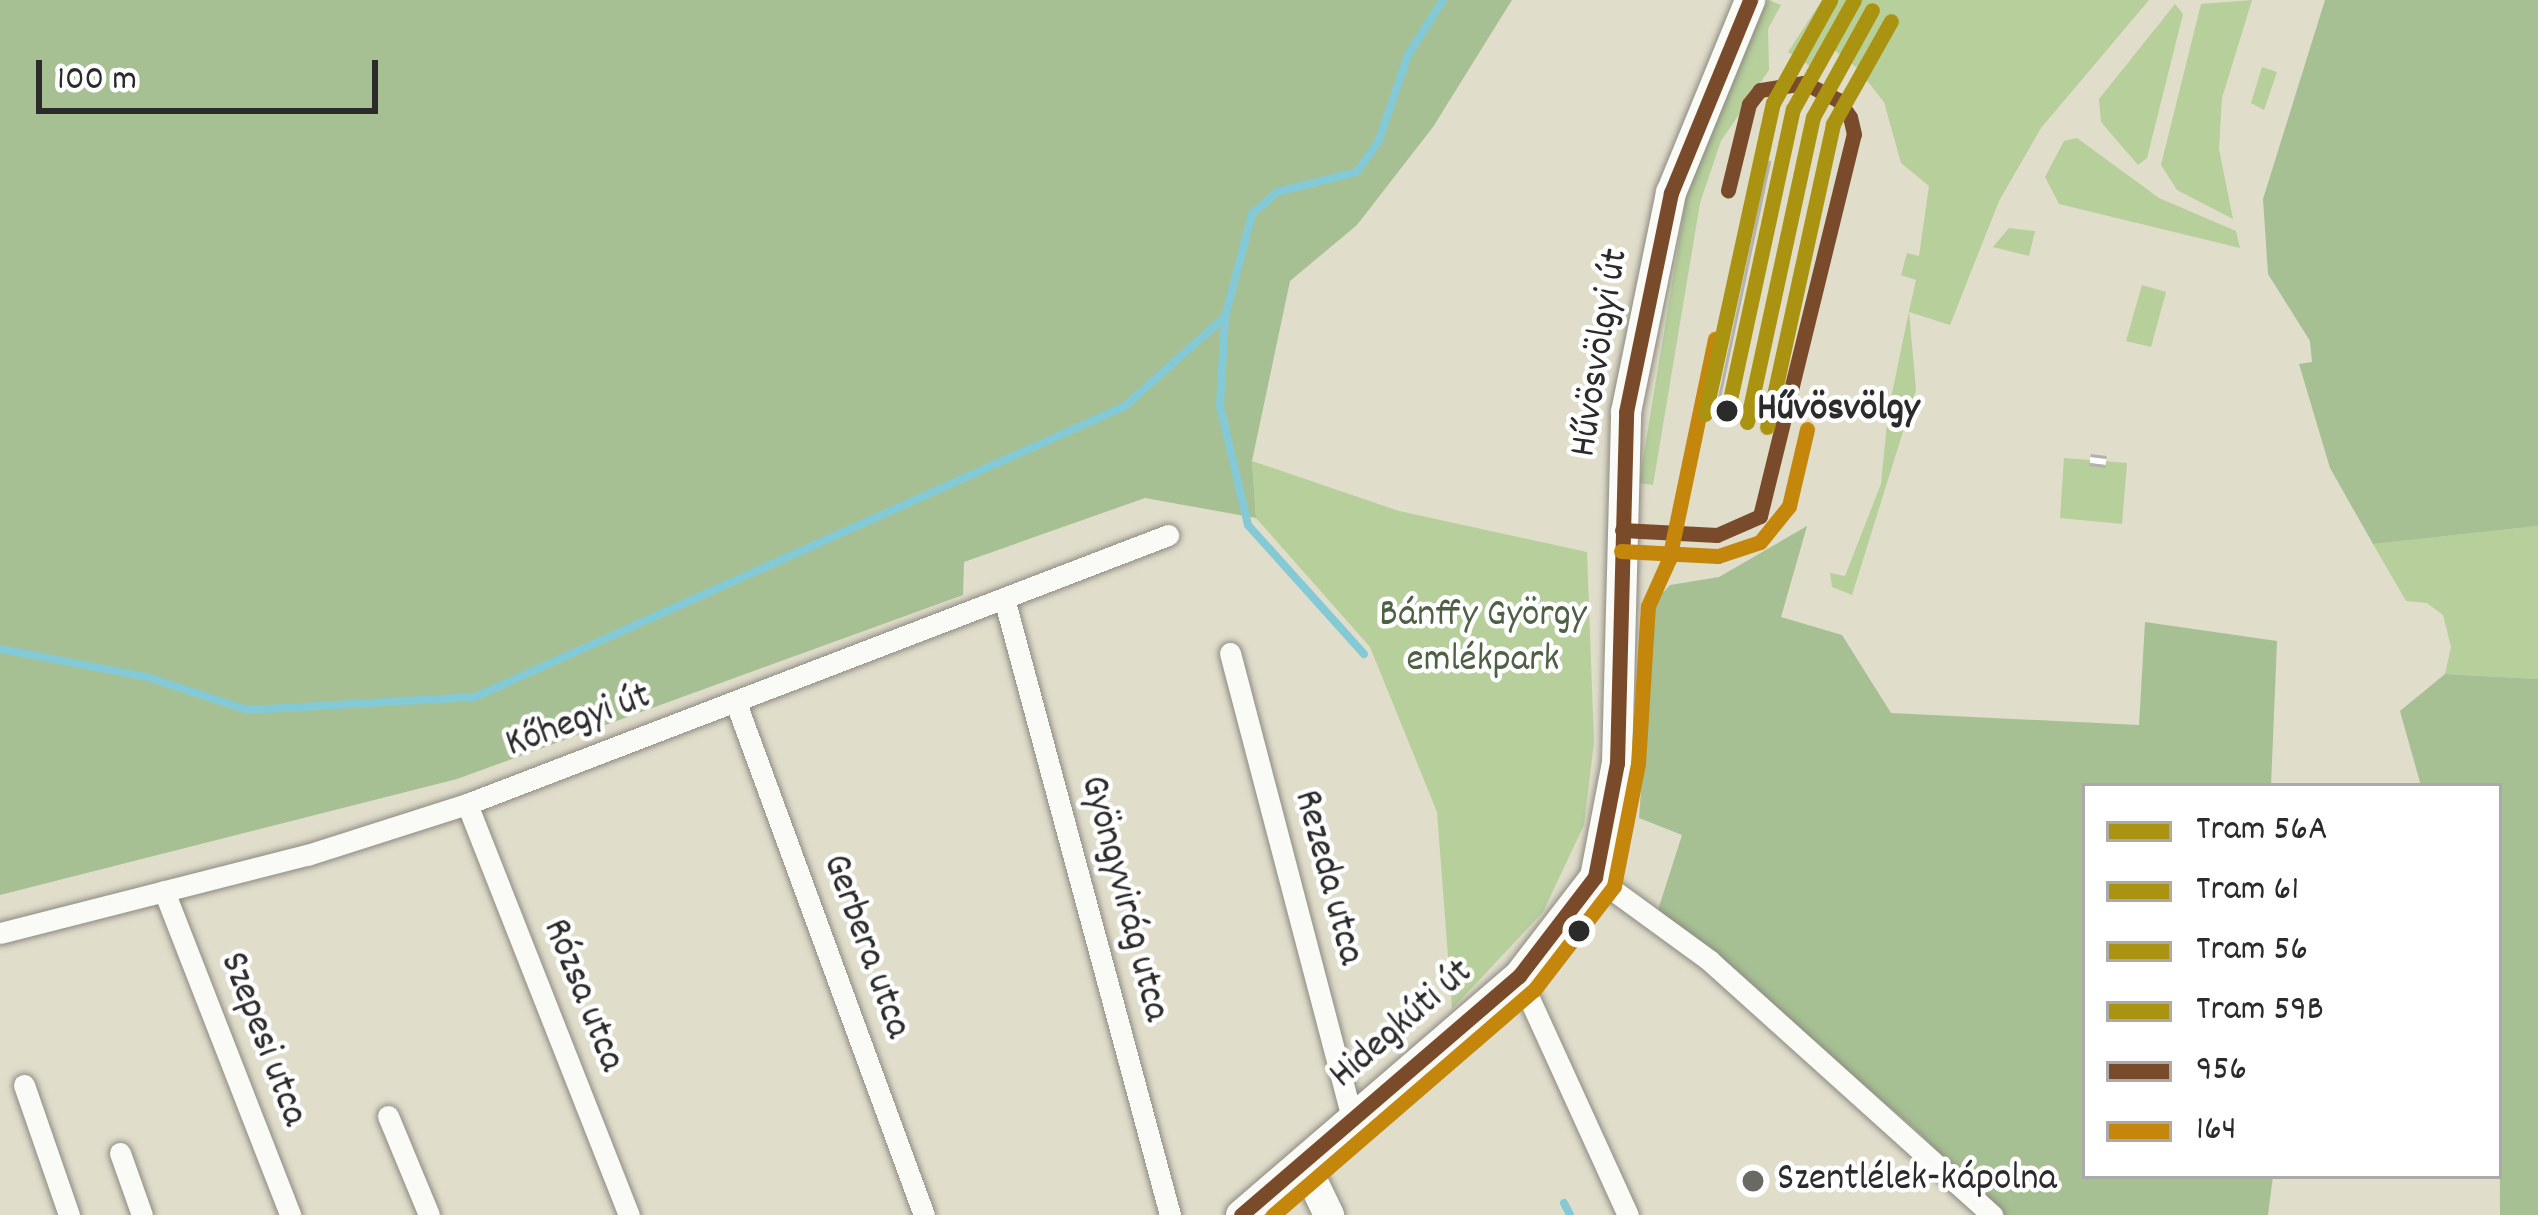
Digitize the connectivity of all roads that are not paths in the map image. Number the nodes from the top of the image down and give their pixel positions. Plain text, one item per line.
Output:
1 (1750, 0) edge
2 (1168, 536) dead end
3 (1005, 602) junction
4 (1230, 653) dead end
5 (736, 703) junction
6 (466, 804) junction
7 (1595, 877) junction
8 (164, 892) junction
9 (0, 933) edge
10 (1519, 976) junction
11 (24, 1085) dead end
12 (388, 1116) dead end
13 (1353, 1121) junction
14 (120, 1153) dead end
15 (1304, 1163) junction
16 (69, 1215) edge
17 (142, 1215) edge
18 (290, 1215) edge
19 (429, 1215) edge
20 (629, 1215) edge
21 (924, 1215) edge
22 (1170, 1215) edge
23 (1241, 1215) edge
24 (1329, 1215) edge
25 (1628, 1215) edge
26 (1992, 1215) edge

1 - 7 main road, Hűvösvölgyi út
2 - 3 street, Kőhegyi út
3 - 5 street, Kőhegyi út
3 - 22 street, Gyöngyvirág utca
4 - 13 street, Rezeda utca
5 - 6 street, Kőhegyi út
5 - 21 street, Gerbera utca
6 - 8 street, Kőhegyi út
6 - 20 street, Rózsa utca
7 - 10 main road, Hidegkúti út
7 - 26 street
8 - 9 street, Kőhegyi út
8 - 18 street, Szepesi utca
10 - 13 main road, Hidegkúti út
10 - 25 street
11 - 16 street
12 - 19 street
13 - 15 main road, Hidegkúti út
14 - 17 street
15 - 23 main road, Hidegkúti út
15 - 24 main road

